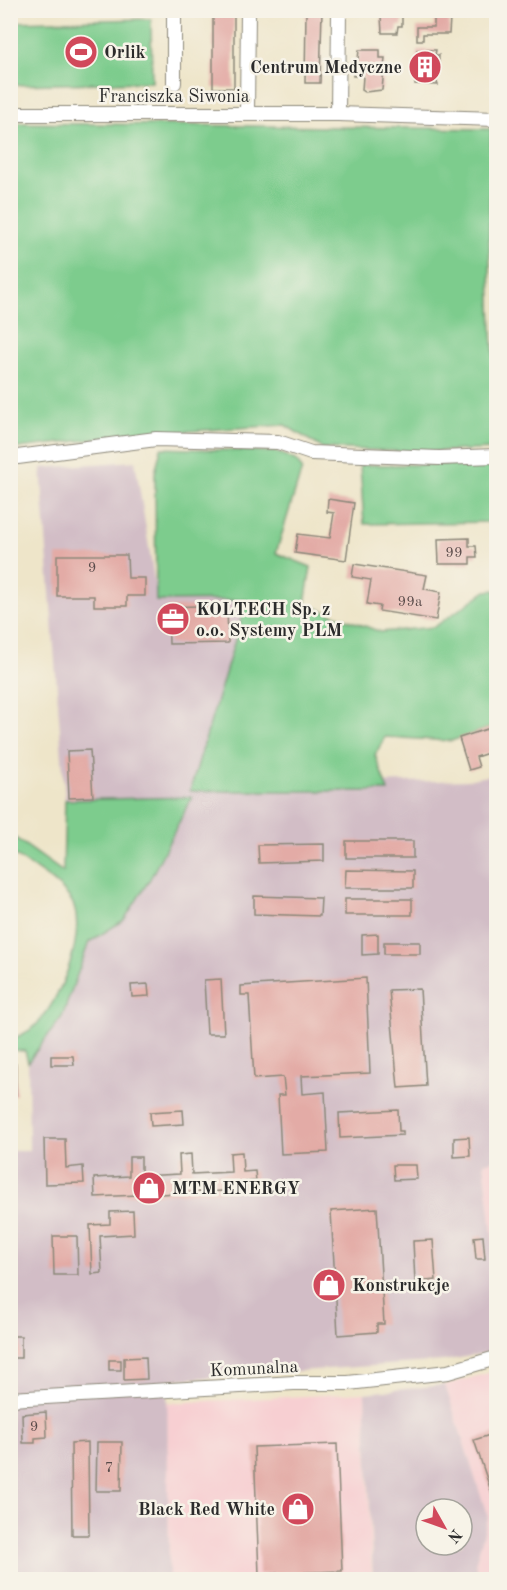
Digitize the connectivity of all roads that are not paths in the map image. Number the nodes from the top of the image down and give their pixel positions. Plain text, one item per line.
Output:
1 (174, 10) edge
2 (248, 10) edge
3 (339, 10) edge
4 (174, 83) dead end
5 (247, 113) junction
6 (10, 114) edge
7 (338, 114) junction
8 (496, 119) edge
9 (496, 456) edge
10 (10, 458) edge
11 (496, 1358) edge
12 (10, 1399) edge

1 - 4 street
2 - 5 street
3 - 7 street
5 - 6 street, Franciszka Siwonia
5 - 7 street, Franciszka Siwonia
7 - 8 street, Franciszka Siwonia
9 - 10 street
11 - 12 street, Komunalna

